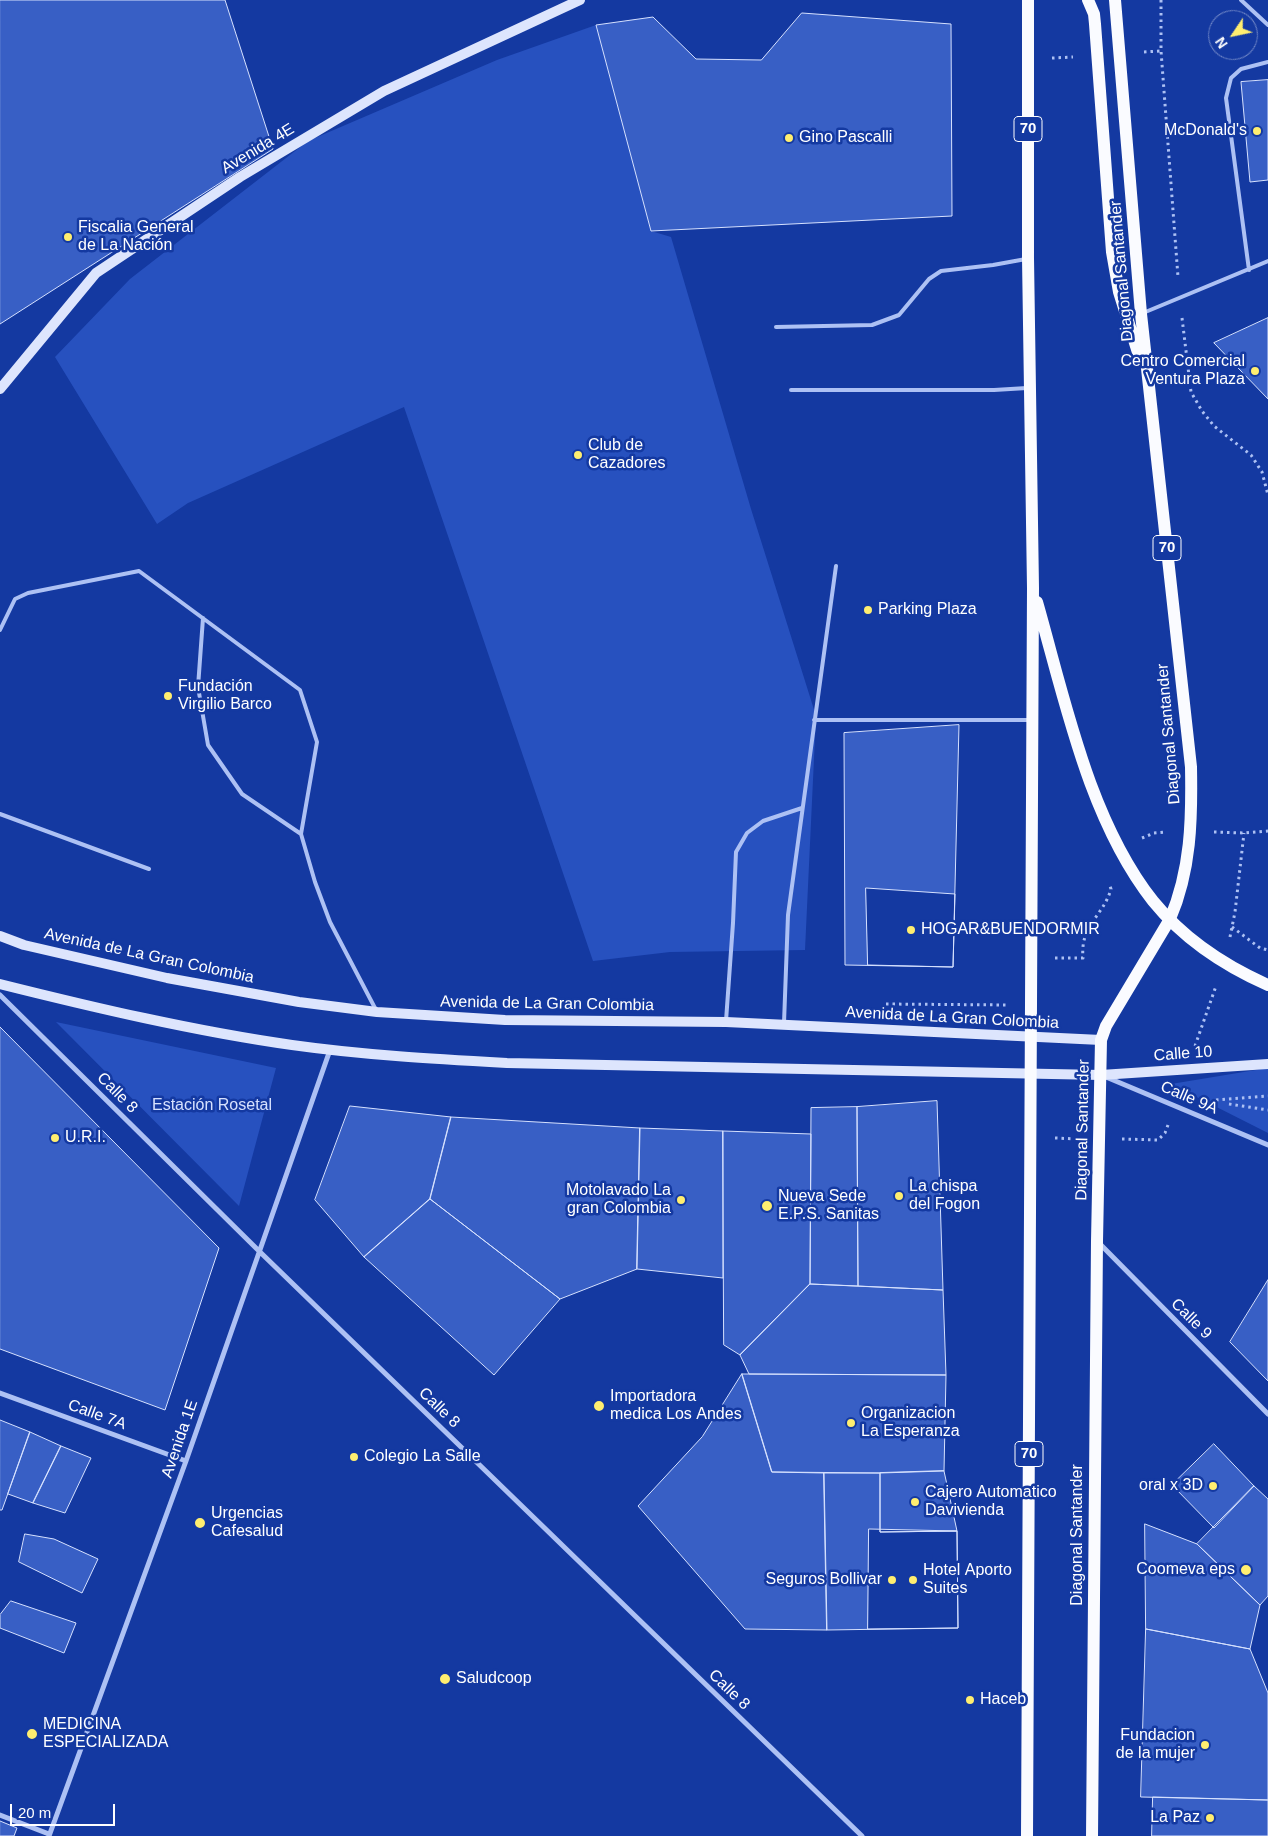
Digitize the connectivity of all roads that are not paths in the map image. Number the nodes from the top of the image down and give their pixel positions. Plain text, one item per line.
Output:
1 (580, 0) edge
2 (1028, 0) edge
3 (1088, 0) edge
4 (1115, 0) edge
5 (1241, 0) edge
6 (1268, 25) edge
7 (1268, 62) edge
8 (1028, 258) junction
9 (1268, 261) edge
10 (1249, 270) junction
11 (1141, 314) junction
12 (776, 327) dead end
13 (1149, 385) junction
14 (1029, 388) junction
15 (0, 389) edge
16 (791, 390) dead end
17 (836, 566) dead end
18 (1033, 588) junction
19 (203, 618) junction
20 (0, 630) edge
21 (814, 720) junction
22 (1032, 720) junction
23 (802, 808) junction
24 (0, 814) edge
25 (301, 834) junction
26 (148, 869) dead end
27 (1170, 919) junction
28 (0, 936) edge
29 (0, 984) edge
30 (1268, 985) edge
31 (0, 995) edge
32 (377, 1012) junction
33 (726, 1022) junction
34 (784, 1025) junction
35 (1031, 1036) junction
36 (1101, 1040) junction
37 (330, 1049) junction
38 (1268, 1064) edge
39 (1031, 1073) junction
40 (1101, 1075) junction
41 (1268, 1145) edge
42 (1097, 1241) junction
43 (259, 1251) junction
44 (0, 1393) edge
45 (1268, 1414) edge
46 (186, 1461) junction
47 (0, 1815) edge
48 (49, 1835) edge
49 (862, 1836) edge
50 (1027, 1836) edge
51 (1092, 1836) edge

1 - 15 street, Avenida 4E
2 - 8 main road, 70
3 - 13 main road
4 - 11 main road, Diagonal Santander / 70
5 - 6 lane
7 - 10 lane
8 - 12 lane
8 - 14 main road, 70
9 - 10 lane
10 - 11 lane
11 - 13 main road, Diagonal Santander / 70
13 - 27 main road, Diagonal Santander / 70
14 - 16 lane
14 - 18 main road, 70
17 - 21 lane
18 - 22 main road, 70
18 - 27 main road
19 - 20 lane
19 - 25 lane
19 - 25 lane
21 - 22 lane
21 - 23 lane
22 - 35 main road, 70
23 - 33 lane
23 - 34 lane
24 - 26 lane
25 - 32 lane
27 - 30 main road
27 - 36 main road, Diagonal Santander / 70
28 - 32 street, Avenida de La Gran Colombia
29 - 37 street
31 - 43 street, Calle 8
32 - 33 street, Avenida de La Gran Colombia
33 - 34 street, Avenida de La Gran Colombia
34 - 35 street, Avenida de La Gran Colombia
35 - 36 street, Avenida de La Gran Colombia
35 - 39 main road, 70
36 - 40 main road, Diagonal Santander / 70
37 - 39 street
37 - 43 street, Avenida 1E
38 - 40 street, Calle 10
39 - 40 street
39 - 50 main road, 70
40 - 41 street, Calle 9A
40 - 42 main road, Diagonal Santander / 70
42 - 45 street, Calle 9
42 - 51 main road, Diagonal Santander / 70
43 - 46 street, Avenida 1E
43 - 49 street, Calle 8
44 - 46 street, Calle 7A
46 - 48 street, Avenida 1E
47 - 48 street

